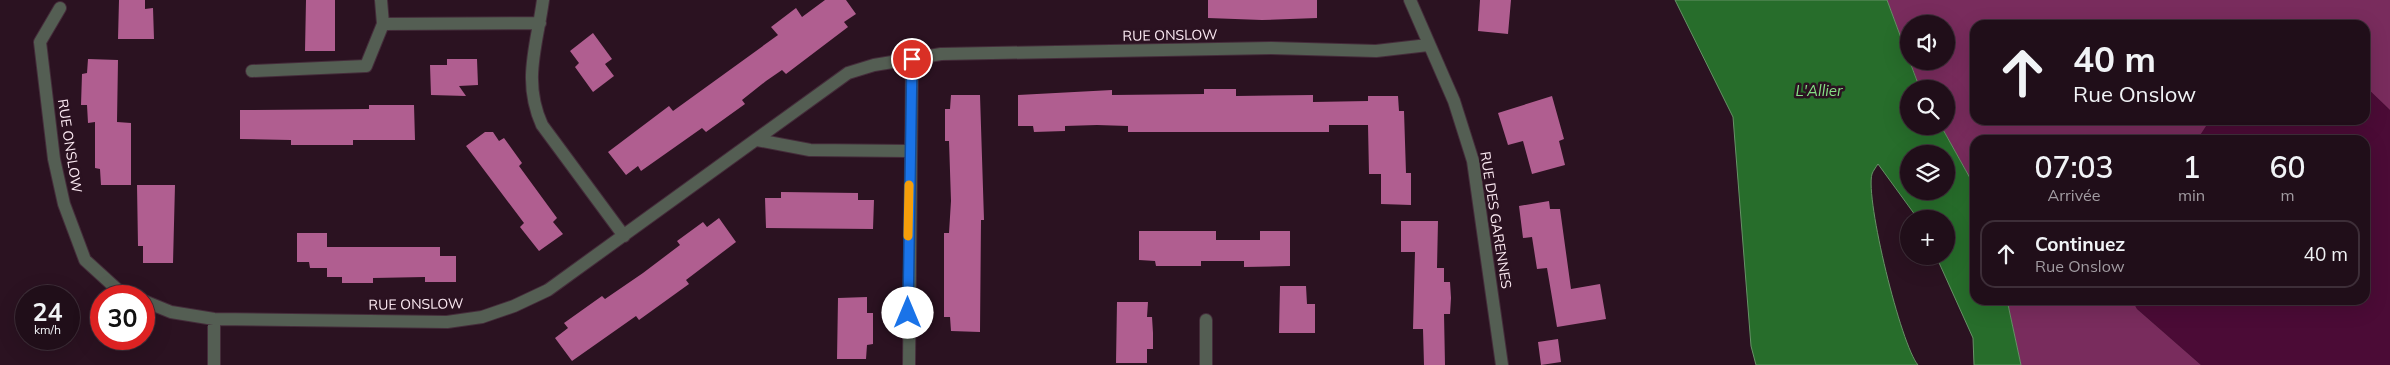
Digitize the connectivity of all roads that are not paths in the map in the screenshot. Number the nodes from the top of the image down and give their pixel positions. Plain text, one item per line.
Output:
1 (381, 0) edge
2 (543, 0) edge
3 (1410, 0) edge
4 (60, 8) dead end
5 (540, 23) junction
6 (383, 24) junction
7 (1428, 45) junction
8 (912, 59) junction
9 (252, 72) dead end
10 (757, 140) junction
11 (909, 151) junction
12 (624, 236) junction
13 (112, 285) edge
14 (155, 306) edge
15 (214, 319) junction
16 (1206, 320) dead end
17 (214, 365) edge
18 (909, 365) edge
19 (1206, 365) edge
20 (1502, 365) edge

1 - 6 street
2 - 5 street
3 - 7 street, RUE DES GARENNES
4 - 13 street, RUE ONSLOW
5 - 6 street
5 - 12 street
6 - 9 street
7 - 8 street, RUE ONSLOW
7 - 20 street, RUE DES GARENNES
8 - 10 street, RUE ONSLOW
8 - 11 street
10 - 11 street
10 - 12 street, RUE ONSLOW
11 - 18 street
12 - 15 street, RUE ONSLOW
14 - 15 street, RUE ONSLOW
15 - 17 street
16 - 19 street

